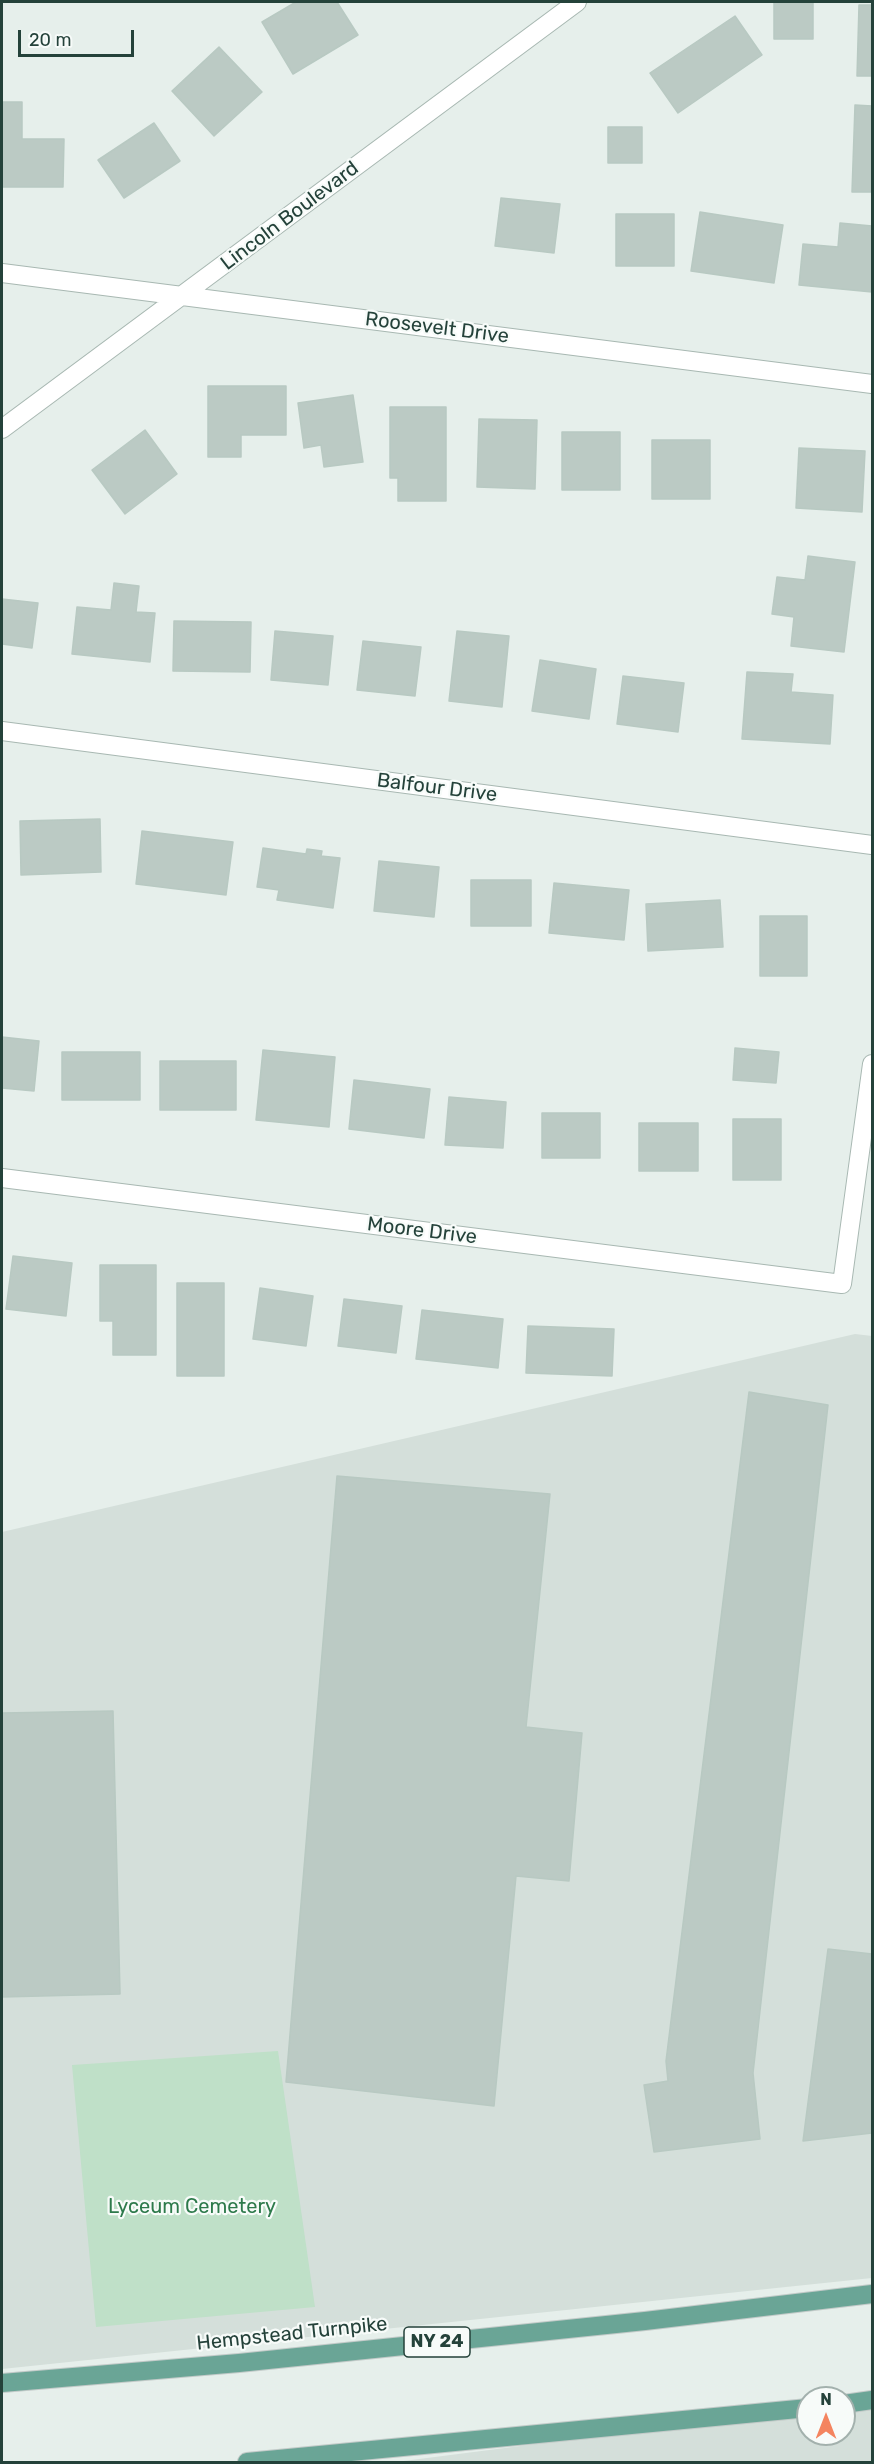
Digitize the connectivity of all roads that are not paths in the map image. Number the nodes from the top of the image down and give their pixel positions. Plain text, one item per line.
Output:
1 (577, 2) edge
2 (2, 273) edge
3 (183, 296) junction
4 (873, 384) edge
5 (2, 429) edge
6 (2, 731) edge
7 (873, 845) edge
8 (873, 1064) edge
9 (2, 1178) edge
10 (873, 2294) edge
11 (2, 2383) edge
12 (873, 2400) edge
13 (856, 2402) edge
14 (796, 2409) edge
15 (247, 2463) edge

1 - 3 street, Lincoln Boulevard
2 - 3 street, Roosevelt Drive
3 - 4 street, Roosevelt Drive
3 - 5 street, Lincoln Boulevard
6 - 7 street, Balfour Drive
8 - 9 street, Moore Drive
10 - 11 main road, Hempstead Turnpike / NY 24
12 - 13 main road
14 - 15 main road

